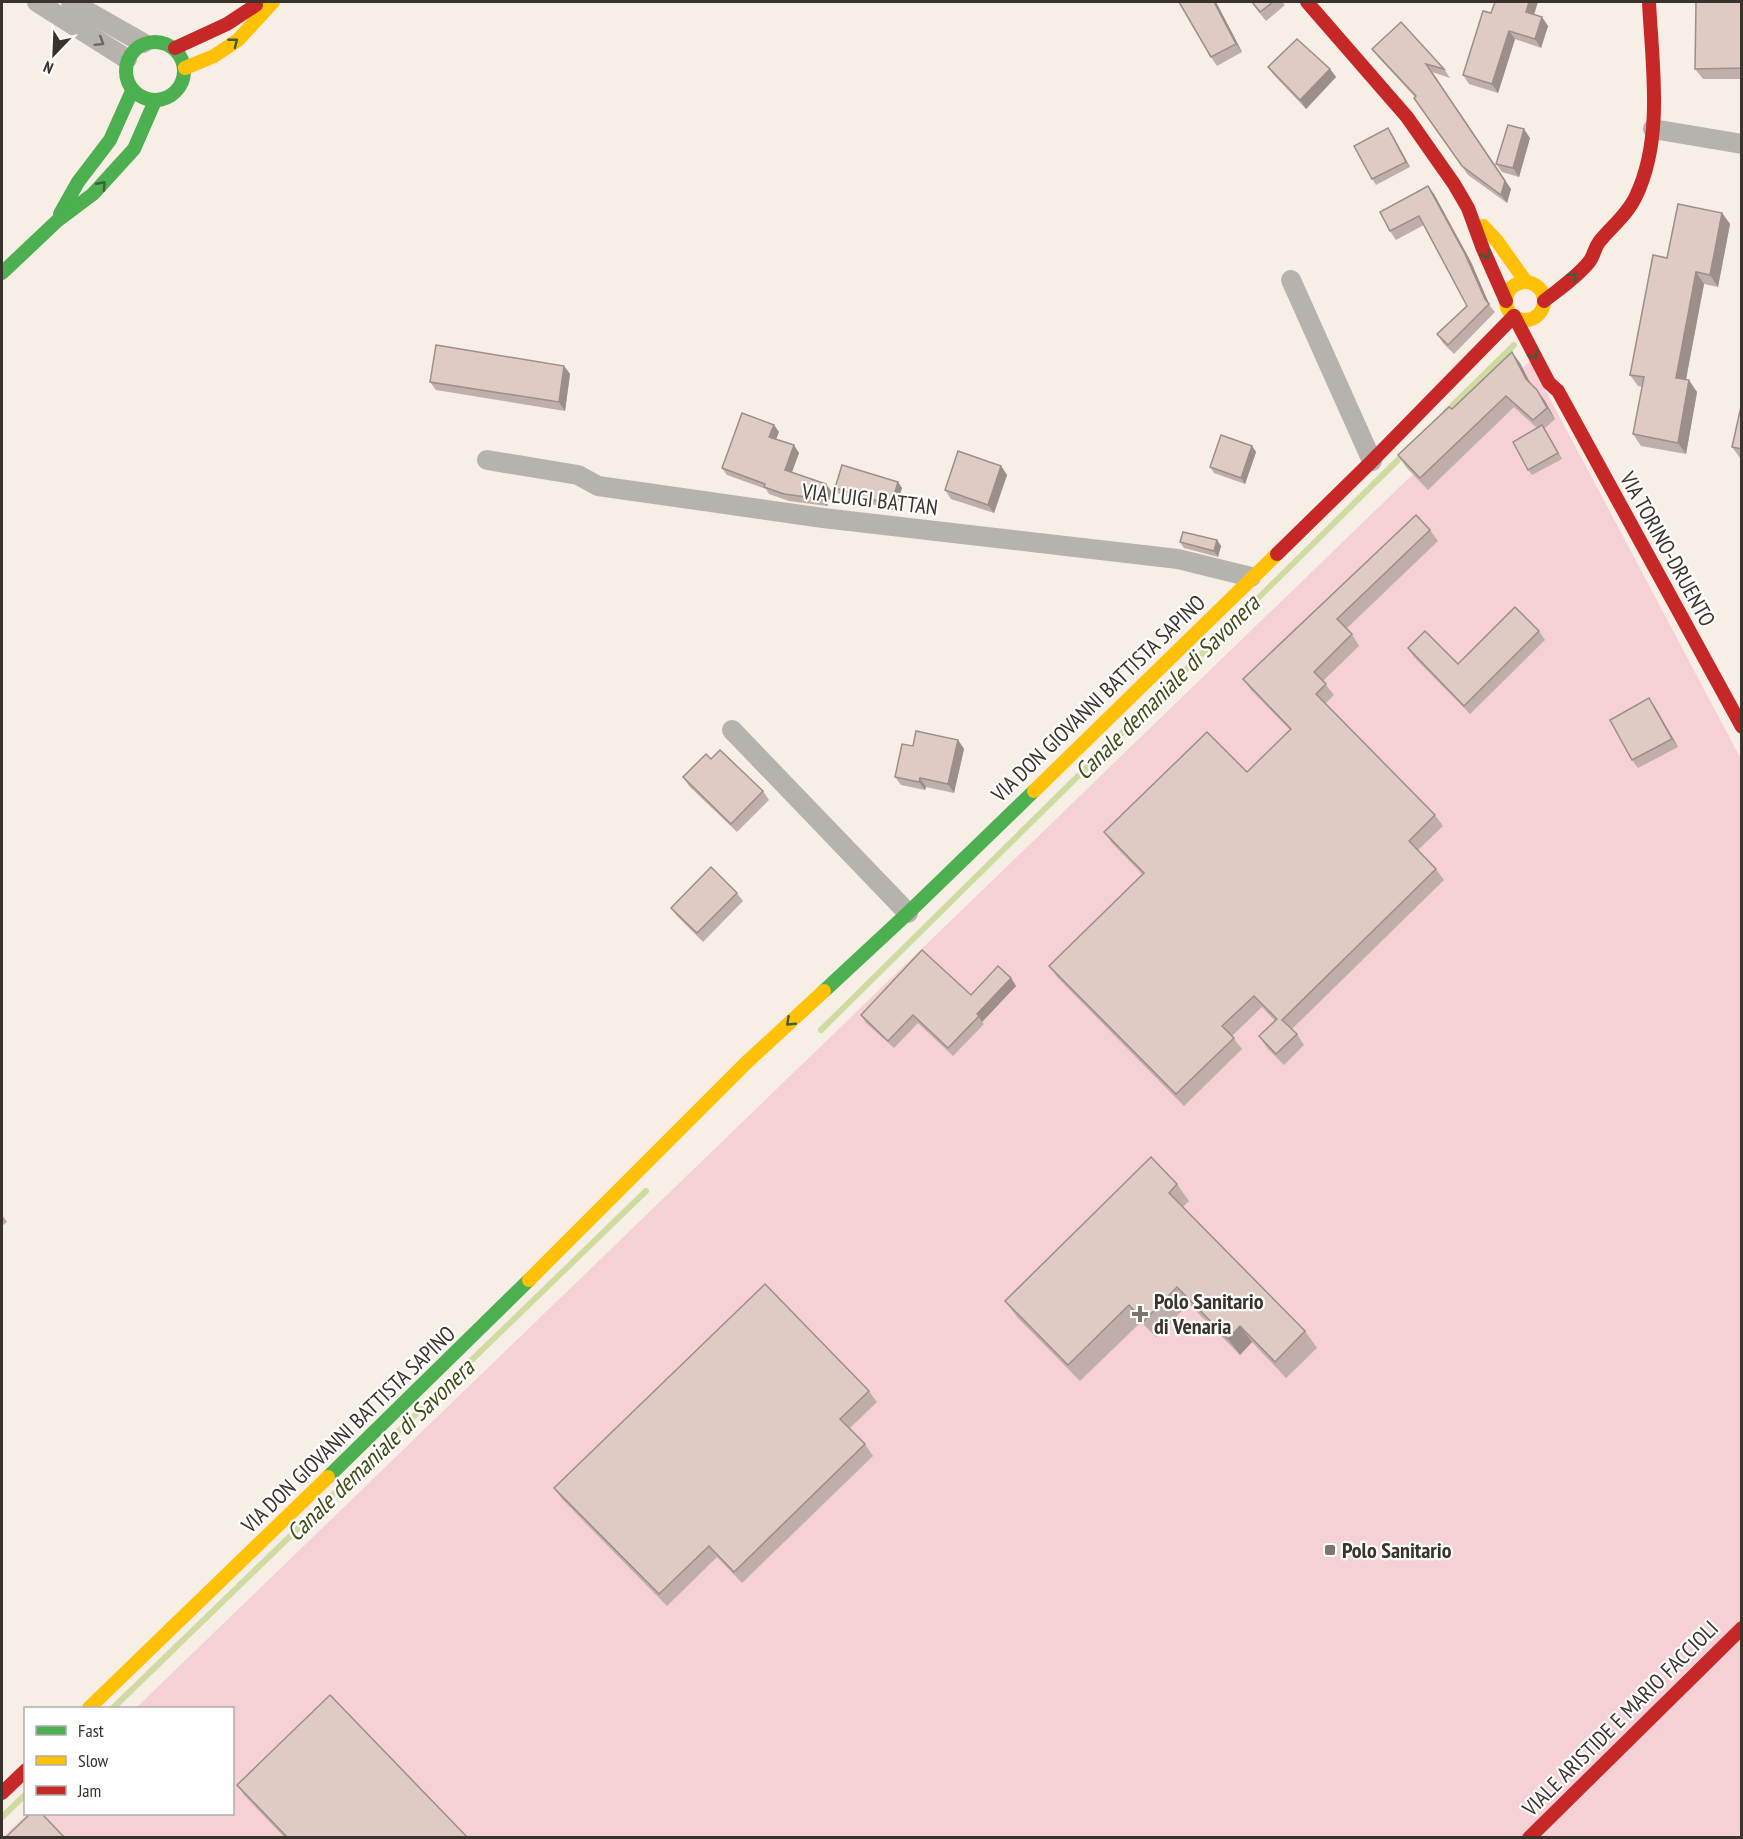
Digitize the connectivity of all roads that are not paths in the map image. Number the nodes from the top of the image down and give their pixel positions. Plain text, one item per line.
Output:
1 (37, 2) edge
2 (71, 2) edge
3 (260, 2) edge
4 (273, 2) edge
5 (1307, 2) edge
6 (1649, 2) edge
7 (143, 43) junction
8 (175, 48) junction
9 (127, 59) junction
10 (185, 68) junction
11 (132, 91) junction
12 (155, 101) junction
13 (1653, 129) junction
14 (1742, 144) edge
15 (1468, 208) junction
16 (57, 221) junction
17 (2, 273) edge
18 (1546, 274) dead end
19 (1291, 280) dead end
20 (1529, 283) junction
21 (1506, 301) junction
22 (1543, 305) junction
23 (1514, 316) junction
24 (1544, 331) dead end
25 (1551, 358) dead end
26 (1558, 391) junction
27 (487, 460) dead end
28 (1367, 466) junction
29 (1251, 577) junction
30 (1742, 727) edge
31 (732, 730) dead end
32 (908, 913) junction
33 (732, 1096) dead end
34 (633, 1177) junction
35 (1742, 1628) edge
36 (91, 1707) edge
37 (24, 1772) edge
38 (2, 1794) edge
39 (1529, 1838) edge

1 -> 9 street
2 - 7 street
3 - 8 street
10 -> 4 street
5 - 15 street
6 - 13 street
7 - 8 street
7 - 9 street
8 - 10 street
9 - 11 street
10 - 12 street
11 - 12 street
11 - 16 street
16 -> 12 street
13 - 14 street
22 -> 13 street
15 - 20 street
15 -> 21 street
16 - 17 street
18 - 20 street
19 - 28 street
20 - 21 street
20 - 22 street
21 - 23 street
22 - 23 street
22 - 24 street
23 -> 26 street, VIA TORINO-DRUENTO
23 - 28 street, VIA DON GIOVANNI BATTISTA SAPINO
25 - 26 street, VIA TORINO-DRUENTO
26 - 30 street, VIA TORINO-DRUENTO
27 - 29 street, VIA LUIGI BATTAN
28 - 29 street, VIA DON GIOVANNI BATTISTA SAPINO
29 - 32 street, VIA DON GIOVANNI BATTISTA SAPINO
31 - 32 street
32 - 34 street, VIA DON GIOVANNI BATTISTA SAPINO
33 - 34 street, VIA DON GIOVANNI BATTISTA SAPINO
34 - 36 street, VIA DON GIOVANNI BATTISTA SAPINO
35 - 39 street, VIALE ARISTIDE E MARIO FACCIOLI
37 - 38 street

